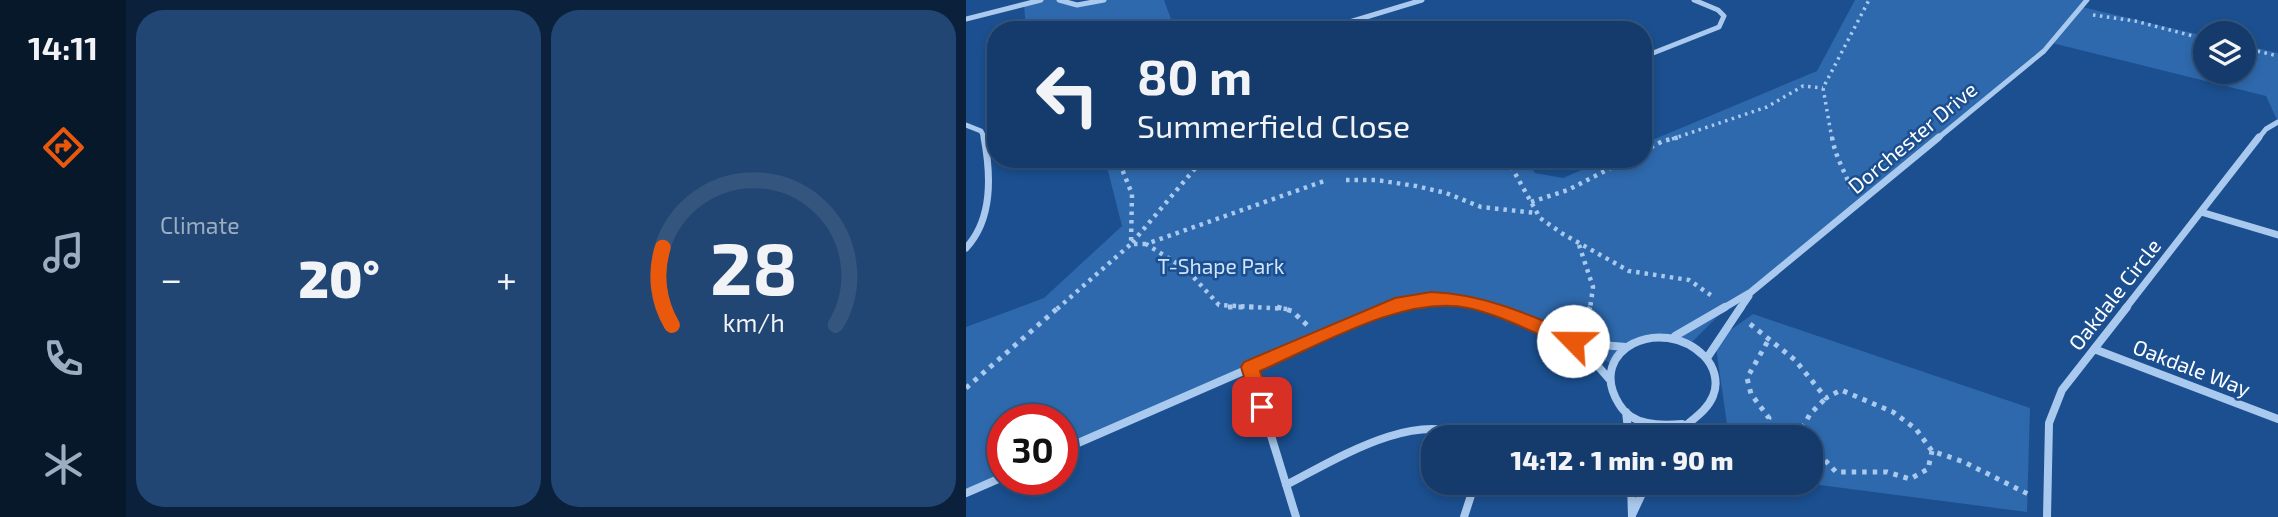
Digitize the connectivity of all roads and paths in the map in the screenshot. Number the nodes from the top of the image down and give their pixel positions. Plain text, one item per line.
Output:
1 (1041, 0) edge
2 (1059, 0) edge
3 (1104, 0) edge
4 (1422, 0) edge
5 (1693, 0) edge
6 (1869, 0) edge
7 (2087, 0) edge
8 (2079, 11) junction
9 (966, 19) edge
10 (1353, 21) edge
11 (2193, 36) edge
12 (2256, 51) edge
13 (1652, 53) edge
14 (2278, 56) edge
15 (1824, 88) junction
16 (2278, 122) edge
17 (966, 125) edge
18 (1652, 146) edge
19 (1122, 168) edge
20 (1195, 168) edge
21 (1512, 168) edge
22 (1609, 168) edge
23 (1531, 202) junction
24 (1857, 205) junction
25 (2201, 212) junction
26 (1537, 213) junction
27 (2278, 235) edge
28 (1131, 244) junction
29 (1146, 244) junction
30 (1579, 244) junction
31 (966, 248) edge
32 (1751, 292) junction
33 (1728, 306) junction
34 (1737, 313) junction
35 (1675, 336) junction
36 (1315, 338) junction
37 (1769, 339) junction
38 (1575, 342) junction
39 (1626, 347) junction
40 (2094, 349) junction
41 (1707, 358) junction
42 (1250, 367) junction
43 (1610, 380) junction
44 (966, 388) edge
45 (1826, 398) junction
46 (1626, 412) junction
47 (2278, 419) edge
48 (1682, 424) joint
49 (1628, 425) edge
50 (1766, 425) edge
51 (1804, 425) edge
52 (1421, 430) edge
53 (1078, 443) edge
54 (1932, 451) junction
55 (1823, 458) edge
56 (987, 484) edge
57 (1286, 485) junction
58 (966, 493) edge
59 (1471, 495) edge
60 (1631, 495) edge
61 (1641, 495) edge
62 (2047, 503) junction
63 (1632, 515) edge
64 (1296, 517) edge
65 (1464, 517) edge
66 (2047, 517) edge

1 - 9 street
2 - 3 street
4 - 10 street
5 - 13 street
6 - 15 path
7 - 8 street, Dorchester Drive
8 - 11 path
8 - 24 street, Dorchester Drive
12 - 14 path
15 - 18 path
15 - 24 path
16 - 25 street, Oakdale Circle
17 - 31 street
19 - 28 path
20 - 28 path
21 - 23 path
22 - 23 path
23 - 26 path
24 - 32 street, Dorchester Drive
25 - 27 street
25 - 40 street, Oakdale Circle
26 - 29 path
26 - 30 path
28 - 29 path
28 - 44 path
29 - 36 path
30 - 33 path
30 - 38 path
32 - 33 street, Dorchester Drive
32 - 34 street, Dorchester Drive
33 - 35 street, Dorchester Drive
34 - 37 path
34 - 41 street, Dorchester Drive
35 - 39 street
35 - 41 street
36 - 38 street
36 - 42 street
37 - 45 path
37 - 50 path
38 - 39 street
38 - 43 street
39 - 43 street
40 - 47 street, Oakdale Way
40 - 62 street, Oakdale Circle
41 - 48 street
42 - 53 street
42 - 57 street
43 - 46 street
45 - 51 path
45 - 54 path
46 - 48 street
46 - 49 street
52 - 57 street
54 - 55 path
54 - 62 path
56 - 58 street
57 - 64 street
59 - 65 street
60 - 63 street
61 - 63 street
62 - 66 street, Oakdale Circle

